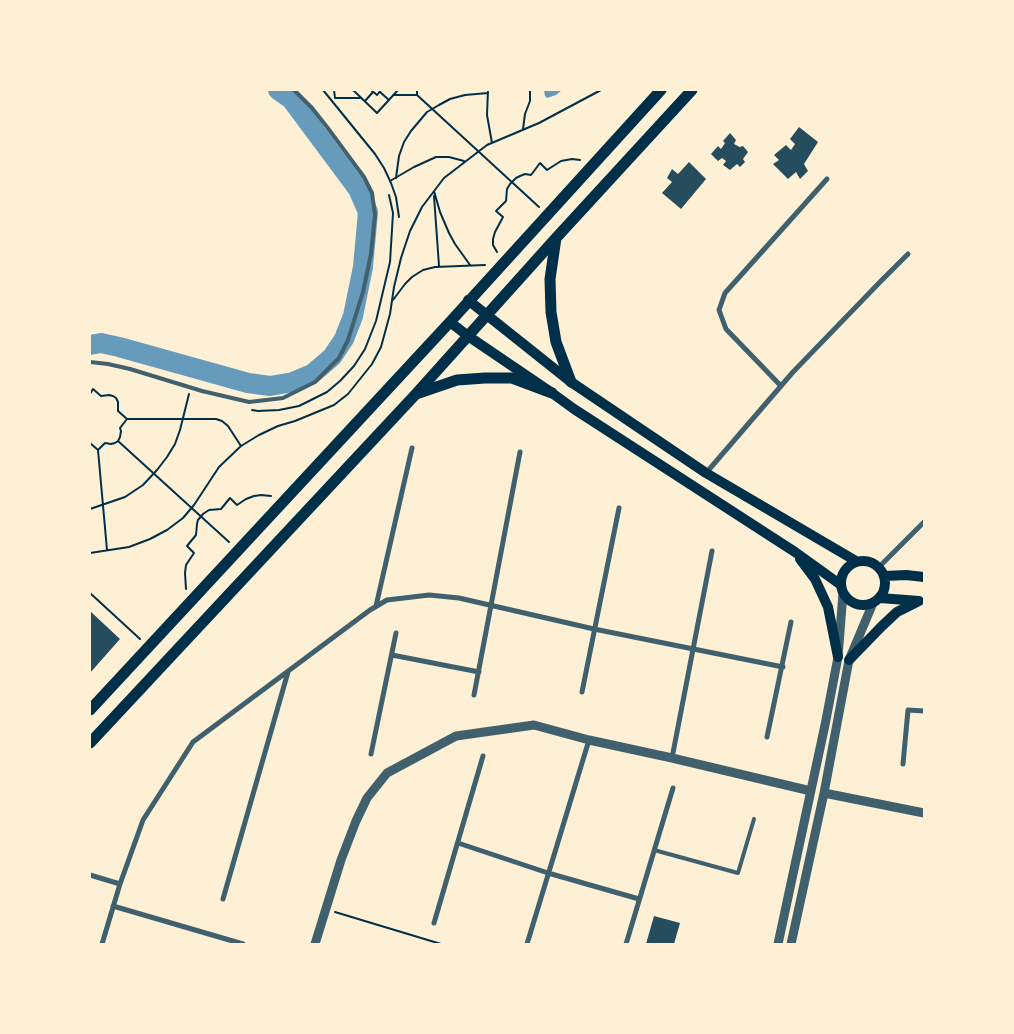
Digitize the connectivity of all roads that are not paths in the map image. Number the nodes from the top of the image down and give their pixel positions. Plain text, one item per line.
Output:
1 (294, 90) edge
2 (662, 90) edge
3 (692, 90) edge
4 (827, 179) dead end
5 (556, 238) junction
6 (908, 254) dead end
7 (468, 300) junction
8 (486, 315) junction
9 (450, 322) junction
10 (468, 336) junction
11 (90, 362) edge
12 (571, 382) junction
13 (781, 386) junction
14 (552, 393) junction
15 (588, 393) junction
16 (415, 395) junction
17 (574, 409) junction
18 (412, 448) dead end
19 (520, 452) dead end
20 (706, 473) junction
21 (619, 508) dead end
22 (924, 522) edge
23 (712, 551) dead end
24 (795, 552) junction
25 (856, 562) junction
26 (882, 571) junction
27 (924, 577) edge
28 (842, 589) junction
29 (877, 600) junction
30 (922, 601) edge
31 (376, 606) junction
32 (491, 606) junction
33 (791, 622) dead end
34 (594, 629) junction
35 (396, 633) dead end
36 (694, 650) junction
37 (392, 655) junction
38 (838, 657) junction
39 (849, 660) junction
40 (783, 667) junction
41 (288, 672) junction
42 (479, 672) junction
43 (106, 692) junction
44 (582, 692) dead end
45 (474, 695) dead end
46 (122, 708) junction
47 (90, 710) edge
48 (924, 711) edge
49 (768, 737) dead end
50 (589, 740) junction
51 (90, 743) edge
52 (371, 754) dead end
53 (483, 756) dead end
54 (672, 758) junction
55 (903, 764) dead end
56 (673, 788) dead end
57 (811, 790) junction
58 (824, 793) junction
59 (924, 813) edge
60 (754, 819) dead end
61 (458, 843) junction
62 (654, 850) junction
63 (548, 874) junction
64 (90, 875) edge
65 (120, 884) junction
66 (223, 899) dead end
67 (639, 899) junction
68 (114, 906) junction
69 (434, 923) dead end
70 (102, 944) edge
71 (243, 944) edge
72 (315, 944) edge
73 (527, 944) edge
74 (626, 944) edge
75 (778, 944) edge
76 (791, 944) edge

1 - 11 lane
2 - 7 highway
3 - 5 highway
4 - 13 street
5 - 8 highway
5 - 12 highway
6 - 13 street
7 - 8 main road
7 - 9 highway
8 - 10 highway
8 - 12 main road
9 - 10 main road
9 - 43 highway
10 - 14 main road
10 - 16 highway
12 - 15 main road
13 - 20 street
14 - 16 highway
14 - 17 main road
15 - 17 main road
15 - 20 main road
16 - 46 highway
17 - 24 main road
18 - 31 street
19 - 32 street
20 - 25 main road
21 - 34 street
22 - 26 street
23 - 36 street
24 - 28 main road
24 - 38 main road
25 - 26 main road
25 - 28 main road
26 - 27 main road
26 - 29 main road
28 - 29 main road
28 - 38 street
29 - 30 main road
29 - 39 street
30 - 39 main road
31 - 32 street
31 - 41 street
32 - 34 street
32 - 42 street
33 - 40 street
34 - 36 street
34 - 44 street
35 - 37 street
36 - 40 street
36 - 54 street
37 - 42 street
37 - 52 street
38 - 57 street
39 - 58 street
40 - 49 street
41 - 65 street
41 - 66 street
42 - 45 street
43 - 46 highway
43 - 47 highway
46 - 51 highway
48 - 55 street
50 - 54 street
50 - 63 street
50 - 72 street
53 - 61 street
54 - 57 street
56 - 62 street
57 - 75 street
58 - 59 street
58 - 76 street
60 - 62 lane
61 - 63 street
61 - 69 street
62 - 67 street
63 - 67 street
63 - 73 street
64 - 65 street
65 - 68 street
67 - 74 street
68 - 70 street
68 - 71 street

